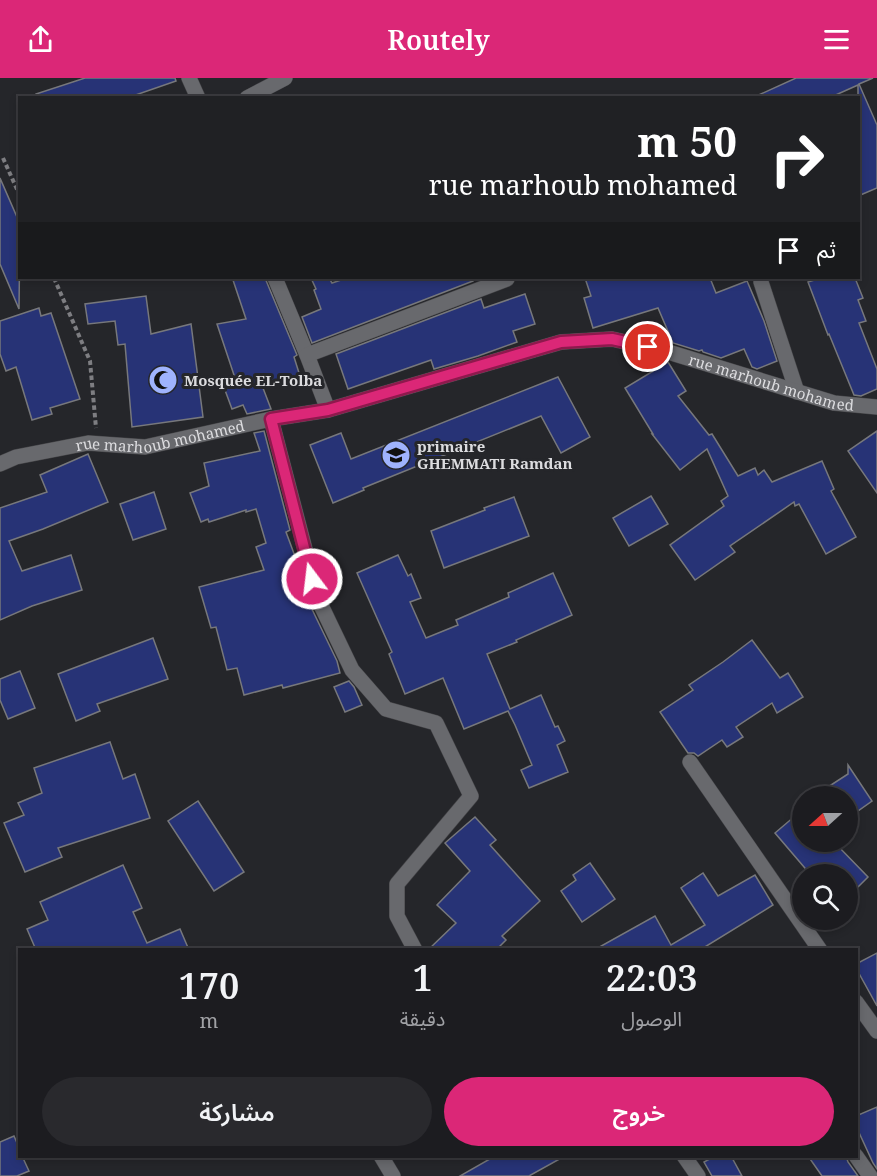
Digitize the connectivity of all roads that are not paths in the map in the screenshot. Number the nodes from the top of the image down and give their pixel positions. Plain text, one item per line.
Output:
1 (189, 78) edge
2 (285, 78) edge
3 (197, 96) edge
4 (251, 96) edge
5 (275, 279) edge
6 (507, 279) dead end
7 (761, 282) dead end
8 (308, 355) junction
9 (797, 392) junction
10 (877, 407) edge
11 (328, 410) junction
12 (271, 419) junction
13 (0, 464) edge
14 (690, 762) dead end
15 (414, 948) edge
16 (819, 948) edge
17 (858, 1005) edge
18 (877, 1031) edge
19 (382, 1158) edge
20 (685, 1158) edge
21 (857, 1158) edge
22 (393, 1176) edge
23 (698, 1176) edge
24 (870, 1176) edge

1 - 3 street
2 - 4 street
5 - 8 street
6 - 8 street
7 - 9 street
8 - 11 street
9 - 10 street, rue marhoub mohamed
9 - 11 street, rue marhoub mohamed
11 - 12 street, rue marhoub mohamed
12 - 13 street, rue marhoub mohamed
12 - 15 street
14 - 16 street
17 - 18 street
19 - 22 street
20 - 23 street
21 - 24 street

